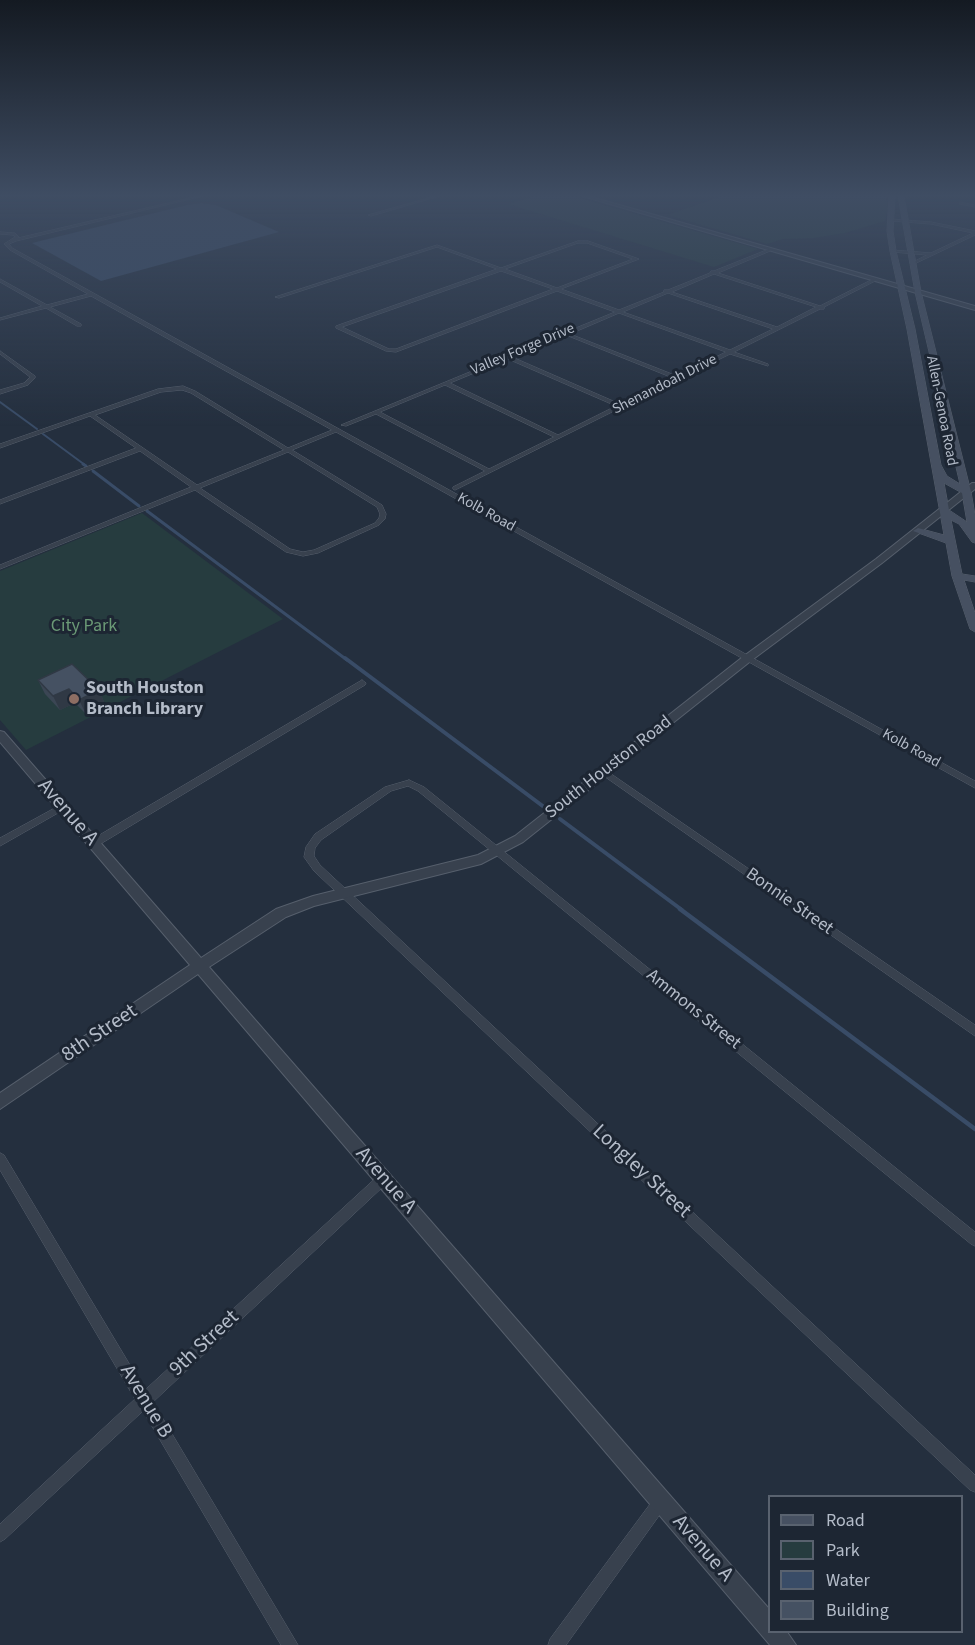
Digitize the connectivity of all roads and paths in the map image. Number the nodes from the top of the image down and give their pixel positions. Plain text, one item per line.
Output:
1 (54, 273) edge
2 (353, 273) edge
3 (489, 273) edge
4 (510, 273) edge
5 (602, 273) edge
6 (710, 273) edge
7 (714, 273) edge
8 (850, 273) edge
9 (898, 273) edge
10 (914, 273) edge
11 (0, 280) edge
12 (875, 280) junction
13 (901, 288) junction
14 (558, 290) junction
15 (666, 291) junction
16 (918, 292) junction
17 (92, 294) junction
18 (277, 297) dead end
19 (48, 306) junction
20 (822, 308) junction
21 (975, 308) edge
22 (616, 311) junction
23 (0, 319) edge
24 (79, 325) dead end
25 (778, 329) junction
26 (564, 333) junction
27 (913, 344) junction
28 (932, 346) junction
29 (0, 352) edge
30 (730, 352) junction
31 (507, 357) junction
32 (766, 365) dead end
33 (677, 378) junction
34 (445, 383) junction
35 (0, 392) edge
36 (622, 407) junction
37 (376, 411) junction
38 (90, 414) junction
39 (344, 425) dead end
40 (928, 425) junction
41 (950, 428) junction
42 (336, 430) junction
43 (559, 437) junction
44 (0, 446) edge
45 (140, 449) junction
46 (287, 450) junction
47 (958, 461) junction
48 (936, 465) junction
49 (968, 466) dead end
50 (489, 471) junction
51 (975, 485) edge
52 (195, 488) junction
53 (455, 488) dead end
54 (966, 492) junction
55 (0, 502) edge
56 (944, 511) junction
57 (918, 531) junction
58 (975, 539) edge
59 (950, 541) junction
60 (0, 567) edge
61 (957, 576) junction
62 (975, 579) edge
63 (975, 629) edge
64 (748, 658) junction
65 (362, 683) dead end
66 (0, 735) edge
67 (604, 772) junction
68 (975, 785) edge
69 (63, 807) junction
70 (0, 842) edge
71 (94, 843) junction
72 (499, 851) junction
73 (309, 857) joint
74 (343, 892) junction
75 (200, 967) junction
76 (975, 1031) edge
77 (0, 1102) edge
78 (0, 1159) edge
79 (383, 1179) junction
80 (975, 1240) edge
81 (144, 1400) junction
82 (975, 1485) edge
83 (661, 1501) junction
84 (0, 1534) edge
85 (768, 1625) edge
86 (774, 1633) edge
87 (290, 1645) edge
88 (556, 1645) edge
89 (785, 1645) edge

1 - 17 street, Kolb Road
2 - 18 street
3 - 14 street
4 - 14 street
5 - 14 street
6 - 15 street, Valley Forge Drive
7 - 20 street
8 - 12 street
9 - 13 main road, Allen-Genoa Road
10 - 16 main road, Allen-Genoa Road
11 - 19 street
12 - 13 street
12 - 20 street, Shenandoah Drive
13 - 16 street
13 - 27 main road, Allen-Genoa Road
14 - 22 street
15 - 22 street, Valley Forge Drive
15 - 25 street
16 - 21 street
16 - 28 main road, Allen-Genoa Road
17 - 19 street
17 - 42 street, Kolb Road
19 - 23 street
19 - 24 street
20 - 25 street, Shenandoah Drive
22 - 26 street, Valley Forge Drive
22 - 30 street
25 - 30 street, Shenandoah Drive
26 - 31 street, Valley Forge Drive
26 - 33 street
27 - 28 main road
27 - 40 main road, Allen-Genoa Road
28 - 41 main road, Allen-Genoa Road
29 - 35 street
30 - 32 street
30 - 33 street, Shenandoah Drive
31 - 34 street, Valley Forge Drive
31 - 36 street
33 - 36 street, Shenandoah Drive
34 - 37 street, Valley Forge Drive
34 - 43 street
36 - 43 street, Shenandoah Drive
37 - 39 street, Valley Forge Drive
37 - 50 street
38 - 44 street
38 - 45 street
38 - 46 street
40 - 41 main road
40 - 48 main road, Allen-Genoa Road
41 - 47 main road, Allen-Genoa Road
42 - 46 street
42 - 64 street, Kolb Road
43 - 50 street, Shenandoah Drive
45 - 52 street
45 - 55 street
46 - 52 street
46 - 52 street
47 - 49 main road
47 - 54 main road, Allen-Genoa Road
48 - 54 main road
48 - 56 main road, Allen-Genoa Road
50 - 53 street, Shenandoah Drive
51 - 54 street, South Houston Road
52 - 60 street
54 - 56 street, South Houston Road
54 - 58 main road, Allen-Genoa Road
56 - 57 street, South Houston Road
56 - 58 main road
56 - 59 main road, Allen-Genoa Road
57 - 59 main road
57 - 64 street, South Houston Road
59 - 61 main road, Allen-Genoa Road
61 - 62 main road
61 - 63 main road, Allen-Genoa Road
64 - 67 street, South Houston Road
64 - 68 street, Kolb Road
65 - 71 street
66 - 69 street, Avenue A
67 - 72 street, South Houston Road
67 - 76 street, Bonnie Street
69 - 70 street
69 - 71 street, Avenue A
71 - 75 street, Avenue A
72 - 73 street, Ammons Street
72 - 74 street, South Houston Road
72 - 80 street, Ammons Street
73 - 74 street, Longley Street
74 - 75 street, South Houston Road
74 - 82 street, Longley Street
75 - 77 street, 8th Street
75 - 79 street, Avenue A
78 - 81 street, Avenue B
79 - 81 street, 9th Street
79 - 83 street, Avenue A
81 - 84 street, 9th Street
81 - 87 street, Avenue B
83 - 85 street, Avenue A
83 - 88 street
86 - 89 street

